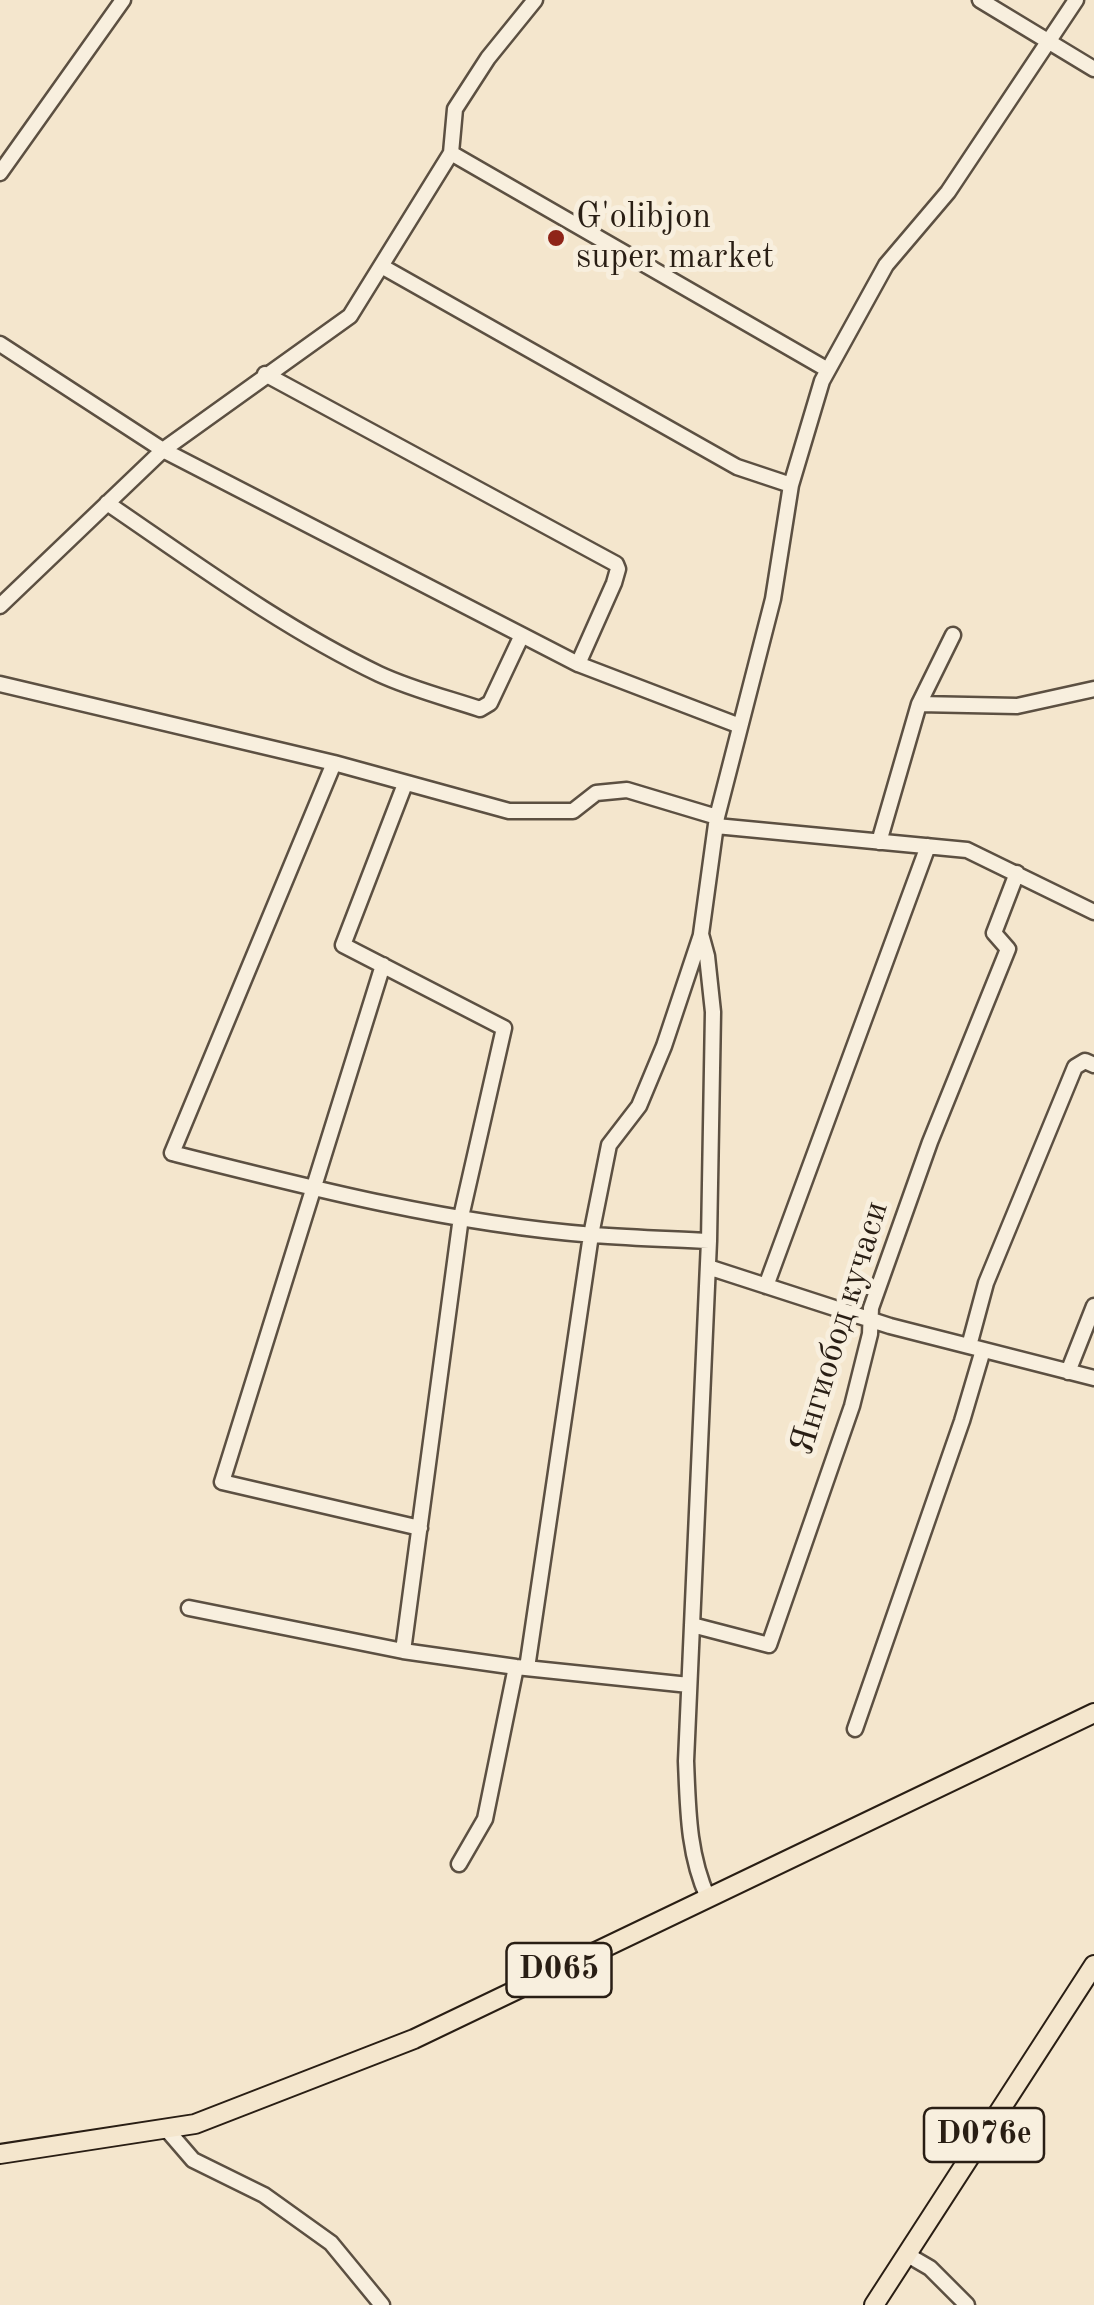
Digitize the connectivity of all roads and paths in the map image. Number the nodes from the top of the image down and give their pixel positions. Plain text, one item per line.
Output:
1 (123, 0) edge
2 (534, 0) edge
3 (980, 0) edge
4 (1076, 0) edge
5 (1050, 40) junction
6 (1094, 69) edge
7 (450, 153) junction
8 (0, 173) edge
9 (383, 267) junction
10 (0, 344) edge
11 (828, 370) junction
12 (265, 374) junction
13 (162, 450) junction
14 (791, 484) junction
15 (107, 503) junction
16 (0, 606) edge
17 (522, 635) junction
18 (953, 636) dead end
19 (578, 664) junction
20 (0, 684) edge
21 (1094, 689) edge
22 (919, 704) junction
23 (740, 726) junction
24 (334, 763) junction
25 (405, 784) junction
26 (717, 821) junction
27 (880, 842) junction
28 (928, 846) junction
29 (1018, 873) junction
30 (1094, 912) edge
31 (701, 934) junction
32 (383, 965) junction
33 (1094, 1065) edge
34 (311, 1189) junction
35 (461, 1217) junction
36 (591, 1235) junction
37 (709, 1241) junction
38 (708, 1267) junction
39 (766, 1286) junction
40 (1094, 1306) edge
41 (871, 1321) junction
42 (976, 1348) junction
43 (1068, 1372) junction
44 (1094, 1378) edge
45 (420, 1528) junction
46 (189, 1608) dead end
47 (692, 1625) junction
48 (404, 1651) junction
49 (521, 1667) junction
50 (689, 1685) junction
51 (1094, 1712) edge
52 (854, 1729) dead end
53 (459, 1864) dead end
54 (708, 1898) junction
55 (1094, 1965) edge
56 (168, 2131) junction
57 (0, 2154) edge
58 (906, 2254) junction
59 (382, 2305) edge
60 (874, 2305) edge
61 (967, 2305) edge

1 - 8 street
2 - 7 street
3 - 5 street
4 - 5 street
5 - 6 street
5 - 11 street
7 - 9 street
7 - 11 street
9 - 12 street
9 - 14 street
10 - 13 street
11 - 14 street
12 - 13 street
12 - 19 street
13 - 15 street
13 - 17 street
14 - 23 street
15 - 16 street
15 - 17 street
17 - 19 street
18 - 22 street
19 - 23 street
20 - 24 street
21 - 22 street
22 - 27 street
23 - 26 street
24 - 25 street
24 - 34 street
25 - 26 street
25 - 32 street
26 - 27 street
26 - 31 street
27 - 28 street
28 - 29 street
28 - 39 street
29 - 30 street
29 - 41 street, Янгиобод кучаси
31 - 36 street
31 - 37 street
32 - 34 street
32 - 35 street
33 - 42 street
34 - 35 street
34 - 45 street
35 - 36 street
35 - 45 street
36 - 37 street
36 - 49 street
37 - 38 street
38 - 39 street
38 - 47 street
39 - 41 street
40 - 43 street
41 - 42 street
41 - 47 street, Янгиобод кучаси
42 - 43 street
42 - 52 street
43 - 44 street
45 - 48 street
46 - 48 street
47 - 50 street
48 - 49 street
49 - 50 street
49 - 53 street
50 - 54 street
51 - 54 main road, D065
54 - 56 main road, D065
55 - 58 main road, D076e
56 - 57 main road, D065
56 - 59 street
58 - 60 main road, D076e
58 - 61 street

